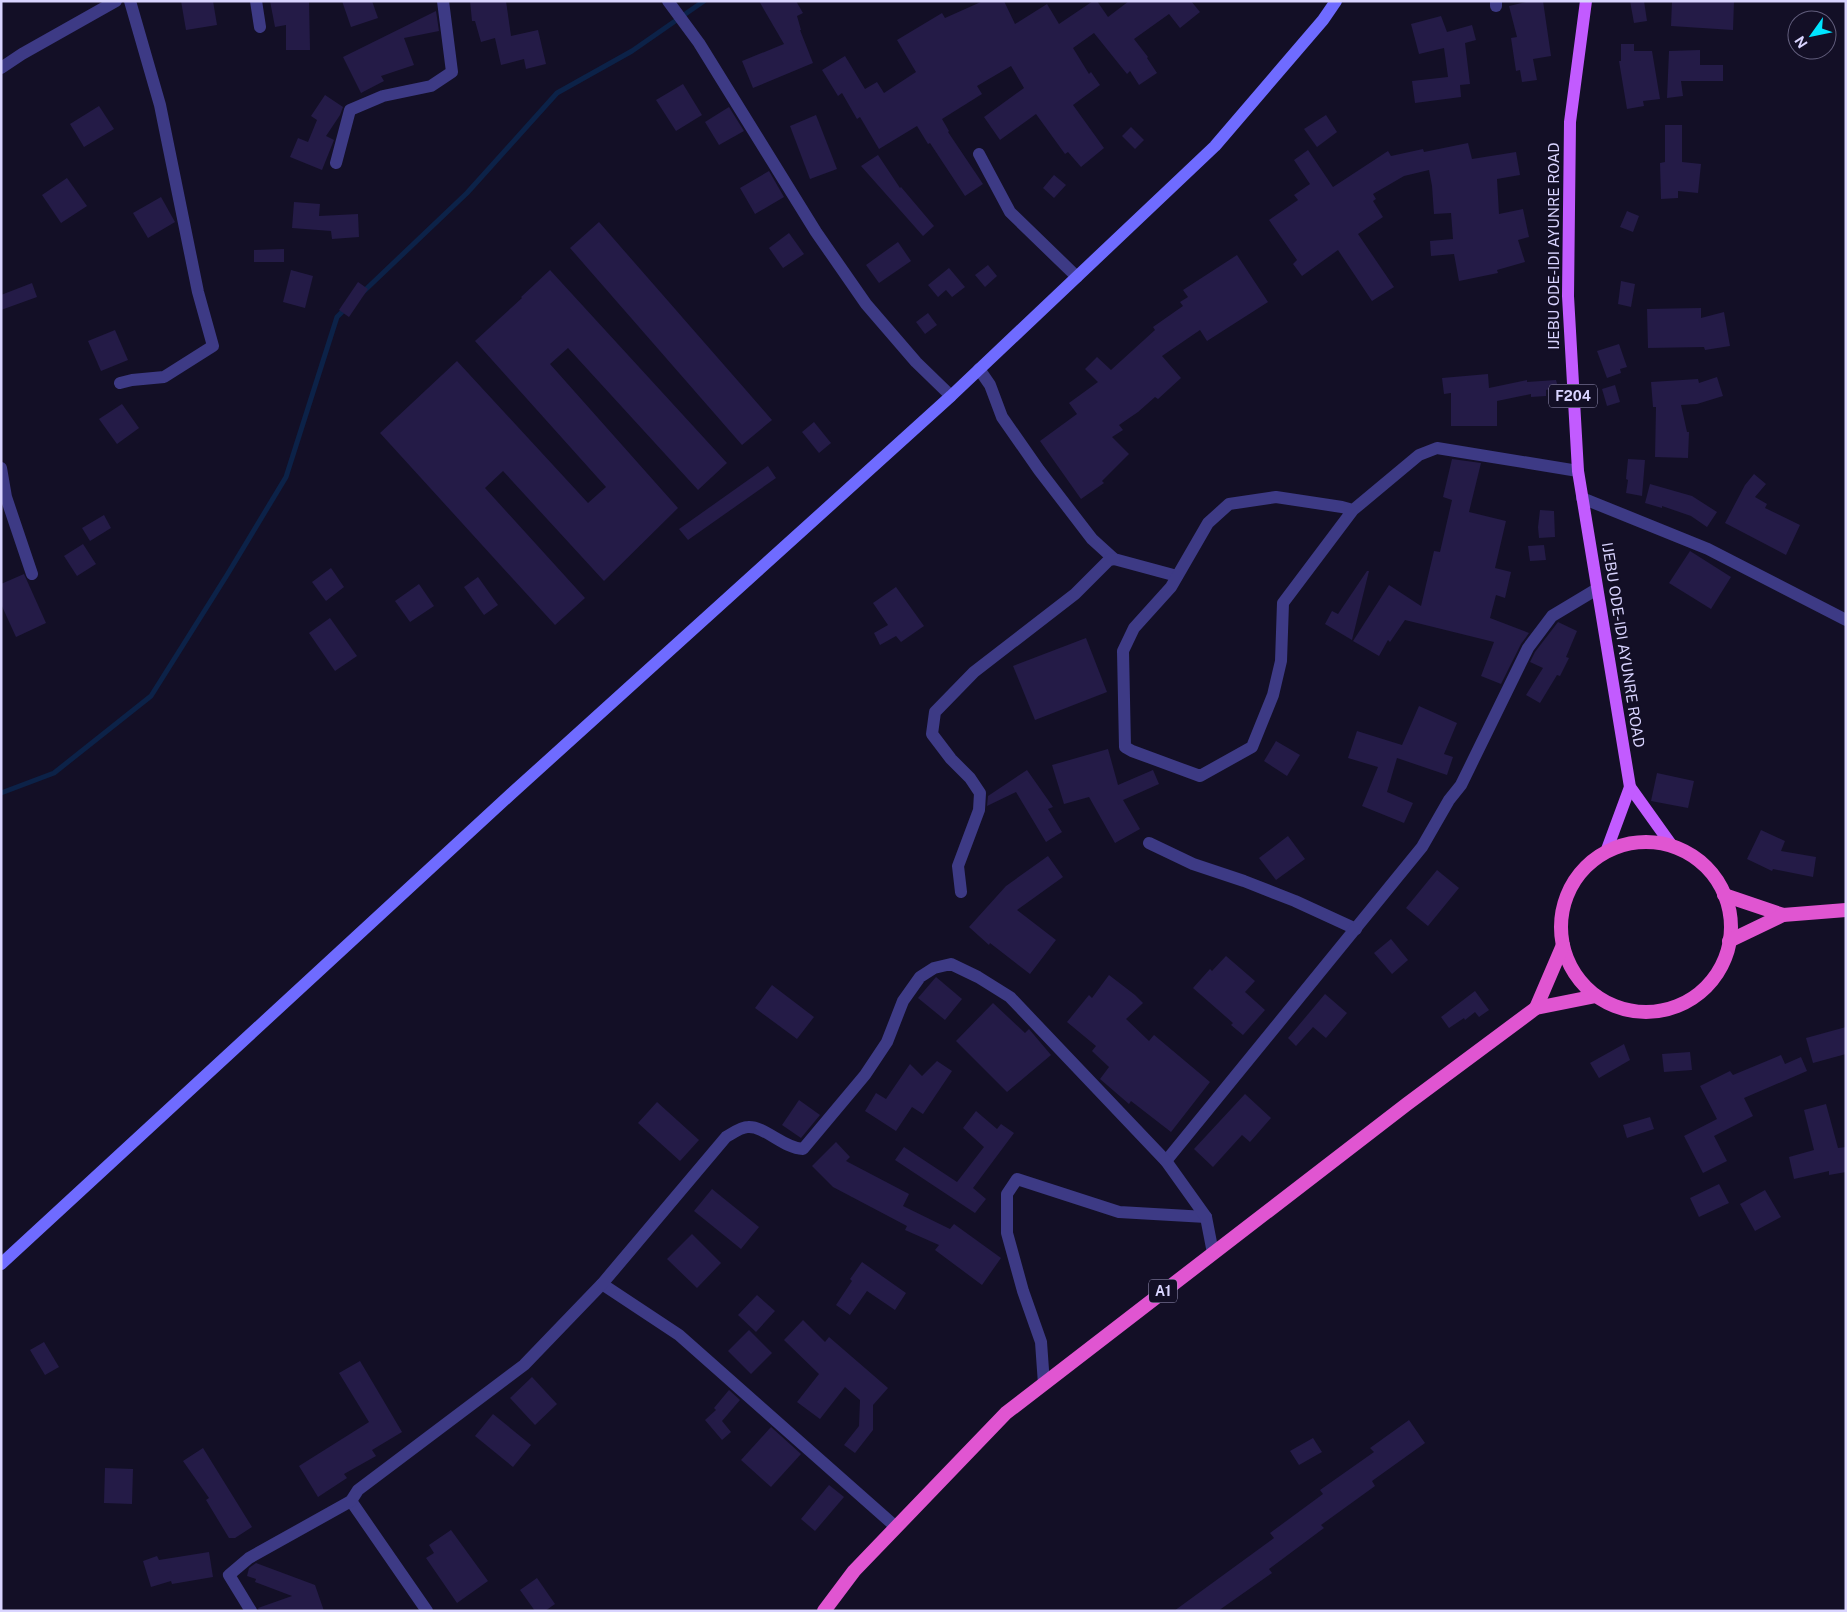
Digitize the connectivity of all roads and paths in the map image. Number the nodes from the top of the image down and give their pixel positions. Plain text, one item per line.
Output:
1 (116, 1) edge
2 (130, 1) edge
3 (256, 1) edge
4 (443, 1) edge
5 (1336, 1) edge
6 (1586, 1) edge
7 (668, 2) edge
8 (260, 27) dead end
9 (1, 68) edge
10 (979, 154) dead end
11 (336, 163) dead end
12 (1077, 277) junction
13 (979, 369) junction
14 (120, 383) dead end
15 (951, 396) junction
16 (1, 468) edge
17 (1578, 471) junction
18 (1582, 498) junction
19 (1353, 510) junction
20 (1114, 559) junction
21 (32, 574) dead end
22 (1177, 576) junction
23 (1597, 589) junction
24 (1846, 620) edge
25 (1630, 787) junction
26 (1149, 843) dead end
27 (1670, 843) junction
28 (1606, 852) junction
29 (961, 892) dead end
30 (1724, 895) junction
31 (1846, 910) edge
32 (1783, 915) junction
33 (1356, 929) junction
34 (1729, 941) junction
35 (1563, 945) junction
36 (1596, 996) junction
37 (1536, 1008) junction
38 (1166, 1161) junction
39 (1206, 1217) junction
40 (1213, 1253) junction
41 (1, 1264) edge
42 (602, 1284) junction
43 (1044, 1384) junction
44 (351, 1500) junction
45 (896, 1527) junction
46 (251, 1611) edge
47 (427, 1611) edge
48 (824, 1611) edge

1 - 9 street
2 - 14 street
3 - 8 street
4 - 11 street
5 - 12 main road
6 - 17 main road, IJEBU ODE-IDI AYUNRE ROAD / F204
7 - 15 street
10 - 12 street
12 - 13 main road
13 - 15 main road
13 - 20 street
15 - 41 main road
16 - 21 street
17 - 18 main road, IJEBU ODE-IDI AYUNRE ROAD / F204
17 - 19 street
18 - 23 main road, IJEBU ODE-IDI AYUNRE ROAD / F204
18 - 24 street
19 - 22 street
19 - 22 street
20 - 22 street
20 - 29 street
23 - 25 main road, IJEBU ODE-IDI AYUNRE ROAD / F204
23 - 33 street
25 - 27 main road, F204
25 - 28 main road, F204
26 - 33 street
27 - 28 highway
27 - 30 highway
28 - 35 highway
30 - 32 highway
30 - 34 highway
31 - 32 highway
32 - 34 highway
33 - 38 street
34 - 36 highway
35 - 36 highway
35 - 37 highway
36 - 37 highway, A1
37 - 40 highway, A1
38 - 39 street
38 - 42 street
39 - 40 street
39 - 43 street
40 - 43 highway, A1
42 - 44 street
42 - 45 street
43 - 45 highway, A1
44 - 46 street
44 - 47 street
45 - 48 highway, A1

